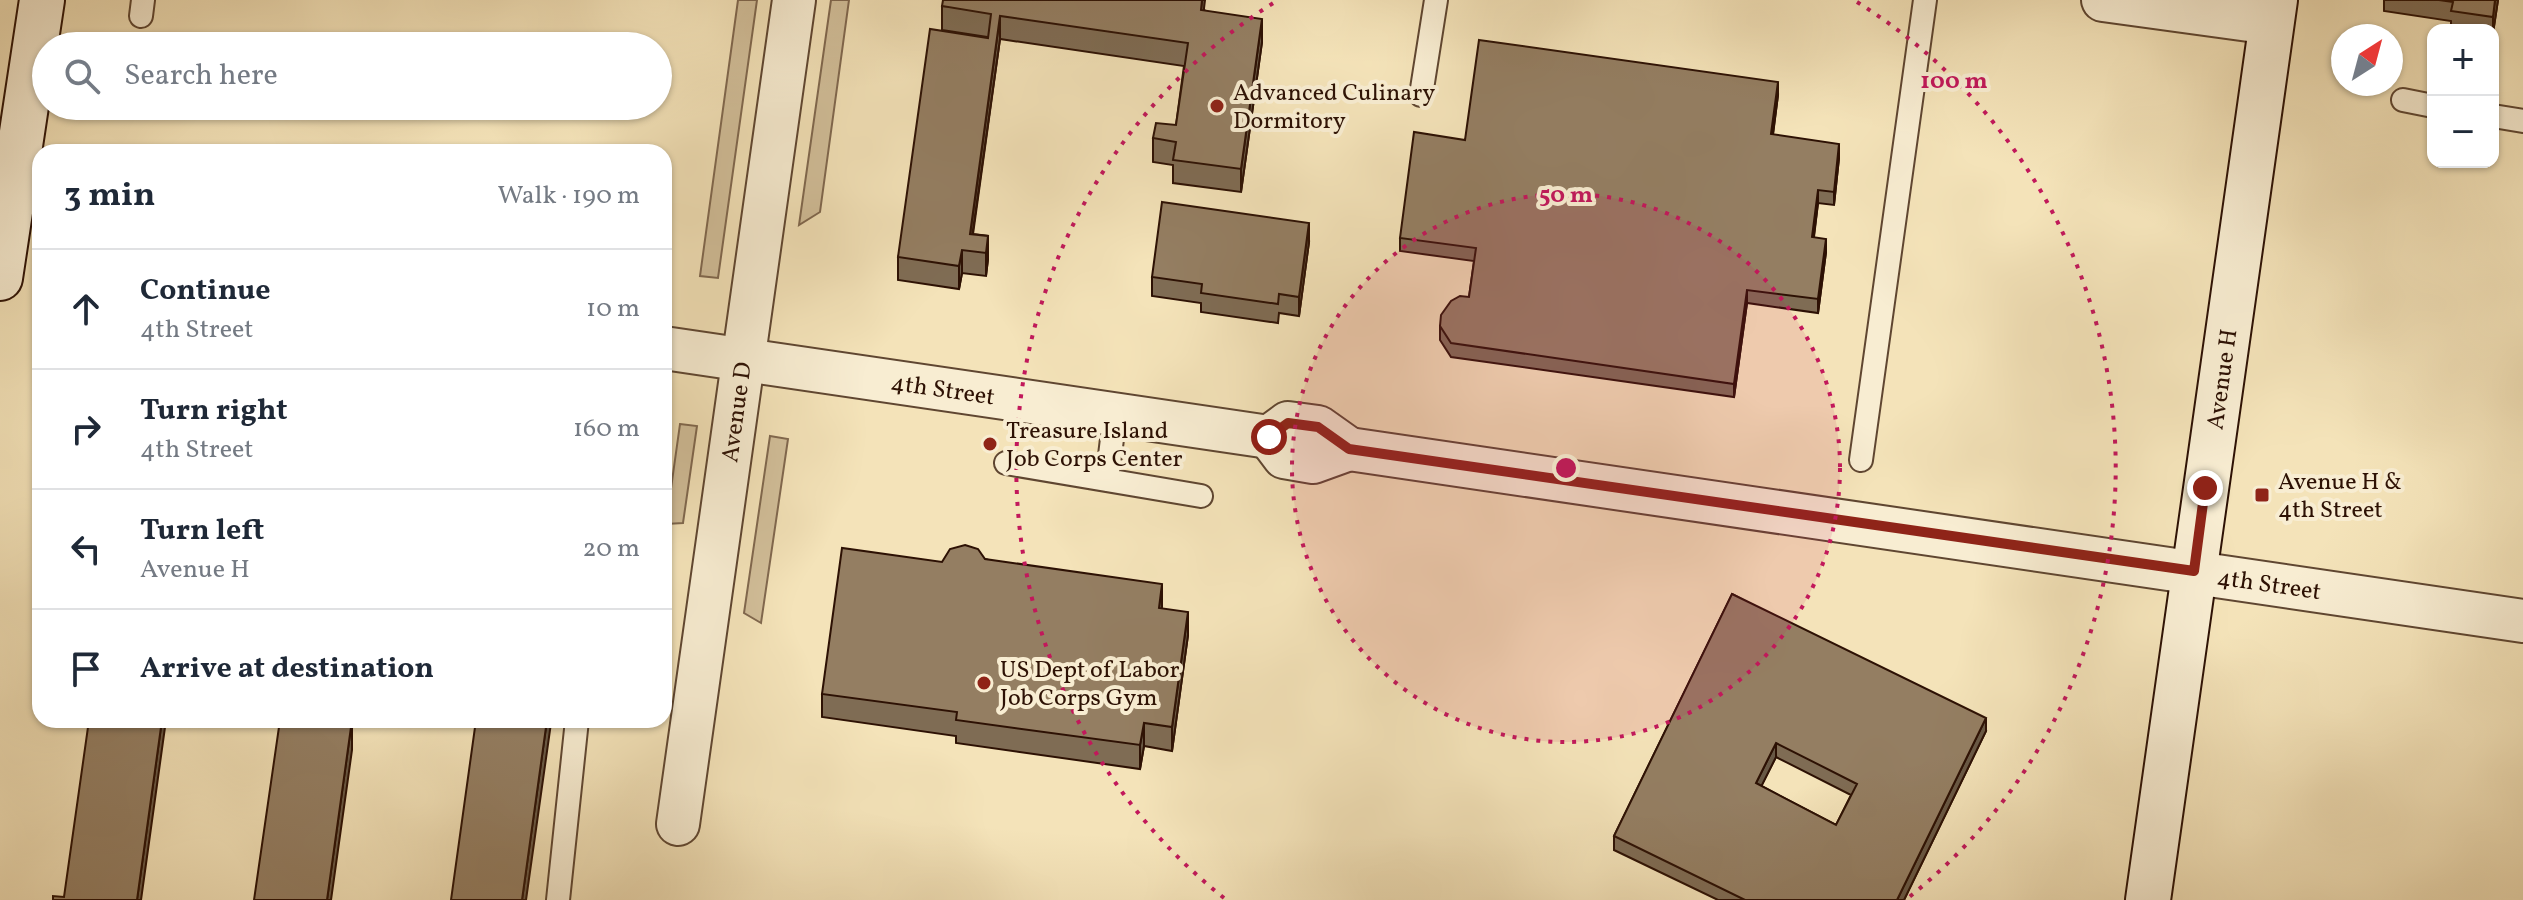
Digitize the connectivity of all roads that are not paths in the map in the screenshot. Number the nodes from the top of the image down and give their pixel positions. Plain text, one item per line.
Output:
1 (42, 0) edge
2 (794, 0) edge
3 (1436, 0) edge
4 (1925, 0) edge
5 (2103, 0) edge
6 (2273, 12) edge
7 (37, 32) edge
8 (32, 66) edge
9 (1421, 95) dead end
10 (2403, 100) dead end
11 (2427, 105) edge
12 (2499, 117) edge
13 (2523, 121) edge
14 (0, 278) edge
15 (672, 349) edge
16 (743, 360) junction
17 (1115, 414) junction
18 (1861, 460) dead end
19 (1006, 463) dead end
20 (1107, 480) junction
21 (1201, 496) dead end
22 (2194, 571) junction
23 (2523, 621) edge
24 (576, 728) edge
25 (678, 824) dead end
26 (558, 900) edge
27 (2148, 900) edge

1 - 7 street
2 - 16 street, Avenue D
3 - 9 lane
4 - 18 lane
5 - 6 street
6 - 22 street, Avenue H
8 - 14 street
10 - 11 lane
12 - 13 lane
15 - 16 street, 4th Street
16 - 17 street, 4th Street
16 - 25 street, Avenue D
17 - 20 lane
17 - 22 street, 4th Street
19 - 20 lane
20 - 21 lane
22 - 23 street, 4th Street
22 - 27 street, Avenue H
24 - 26 lane

